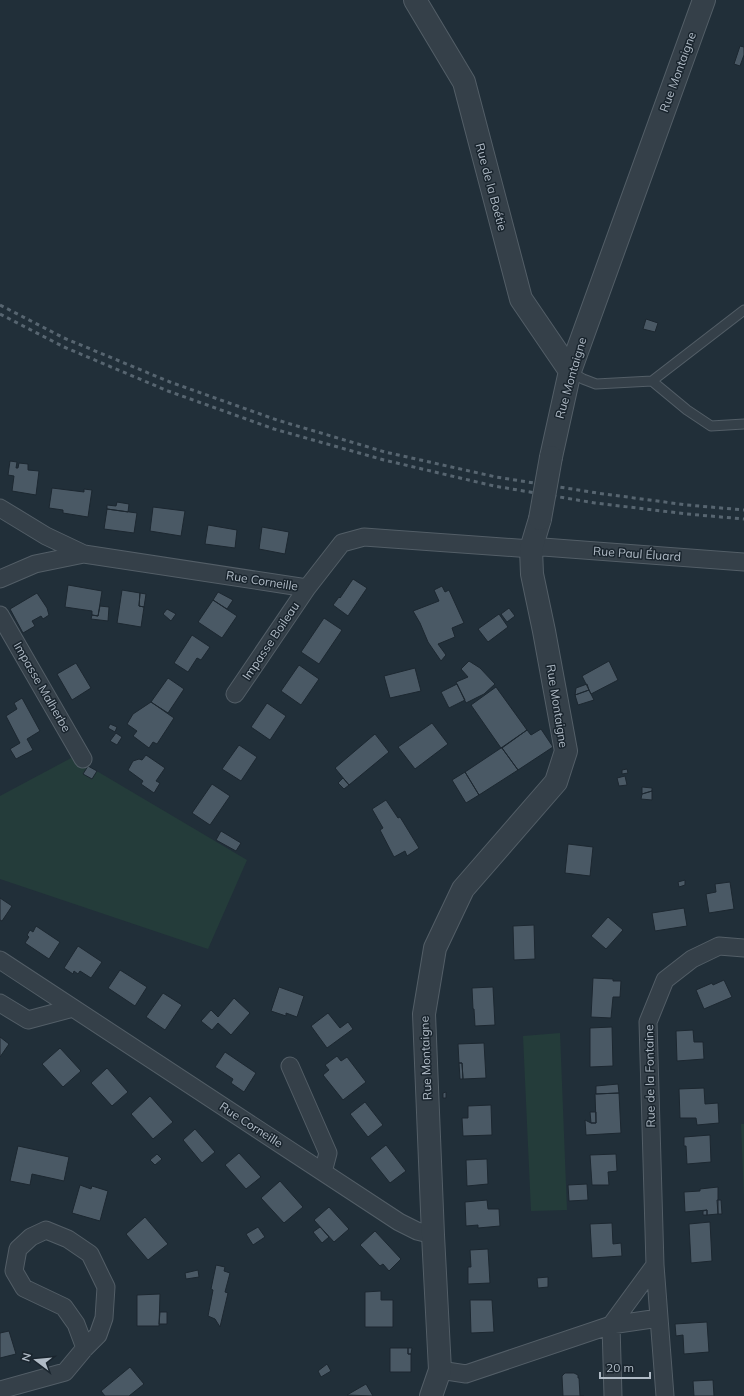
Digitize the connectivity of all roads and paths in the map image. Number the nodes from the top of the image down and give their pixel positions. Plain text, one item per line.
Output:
1 (415, 0) edge
2 (704, 0) edge
3 (744, 310) edge
4 (570, 371) junction
5 (652, 381) junction
6 (744, 424) edge
7 (0, 508) edge
8 (531, 548) junction
9 (84, 554) junction
10 (744, 562) edge
11 (0, 579) edge
12 (307, 588) junction
13 (0, 615) edge
14 (235, 694) dead end
15 (83, 759) dead end
16 (744, 948) edge
17 (0, 960) edge
18 (0, 1003) edge
19 (73, 1008) junction
20 (290, 1066) dead end
21 (323, 1172) junction
22 (433, 1235) junction
23 (655, 1265) junction
24 (659, 1318) junction
25 (611, 1325) junction
26 (85, 1348) junction
27 (440, 1370) junction
28 (0, 1390) edge
29 (431, 1396) edge
30 (613, 1396) edge
31 (665, 1396) edge

1 - 4 street, Rue de la Boétie
2 - 4 street, Rue Montaigne
3 - 5 lane
4 - 5 lane
4 - 8 street, Rue Montaigne, bridge
5 - 6 lane
7 - 9 street
8 - 10 street, Rue Paul Éluard
8 - 12 street, Rue Corneille
8 - 22 street, Rue Montaigne
9 - 11 street, Rue Corneille
9 - 12 street, Rue Corneille
12 - 14 street, Impasse Boileau
13 - 15 street, Impasse Malherbe
16 - 23 street, Rue de la Fontaine
17 - 19 street, Rue Corneille
18 - 19 street
19 - 21 street, Rue Corneille
20 - 21 street
21 - 22 street, Rue Corneille
22 - 27 street, Rue Montaigne
23 - 24 street, Rue de la Fontaine
23 - 25 street
24 - 25 street
24 - 31 street, Rue de la Fontaine
25 - 27 street
25 - 30 street
26 - 26 street
26 - 28 street
27 - 29 street, Rue Montaigne

